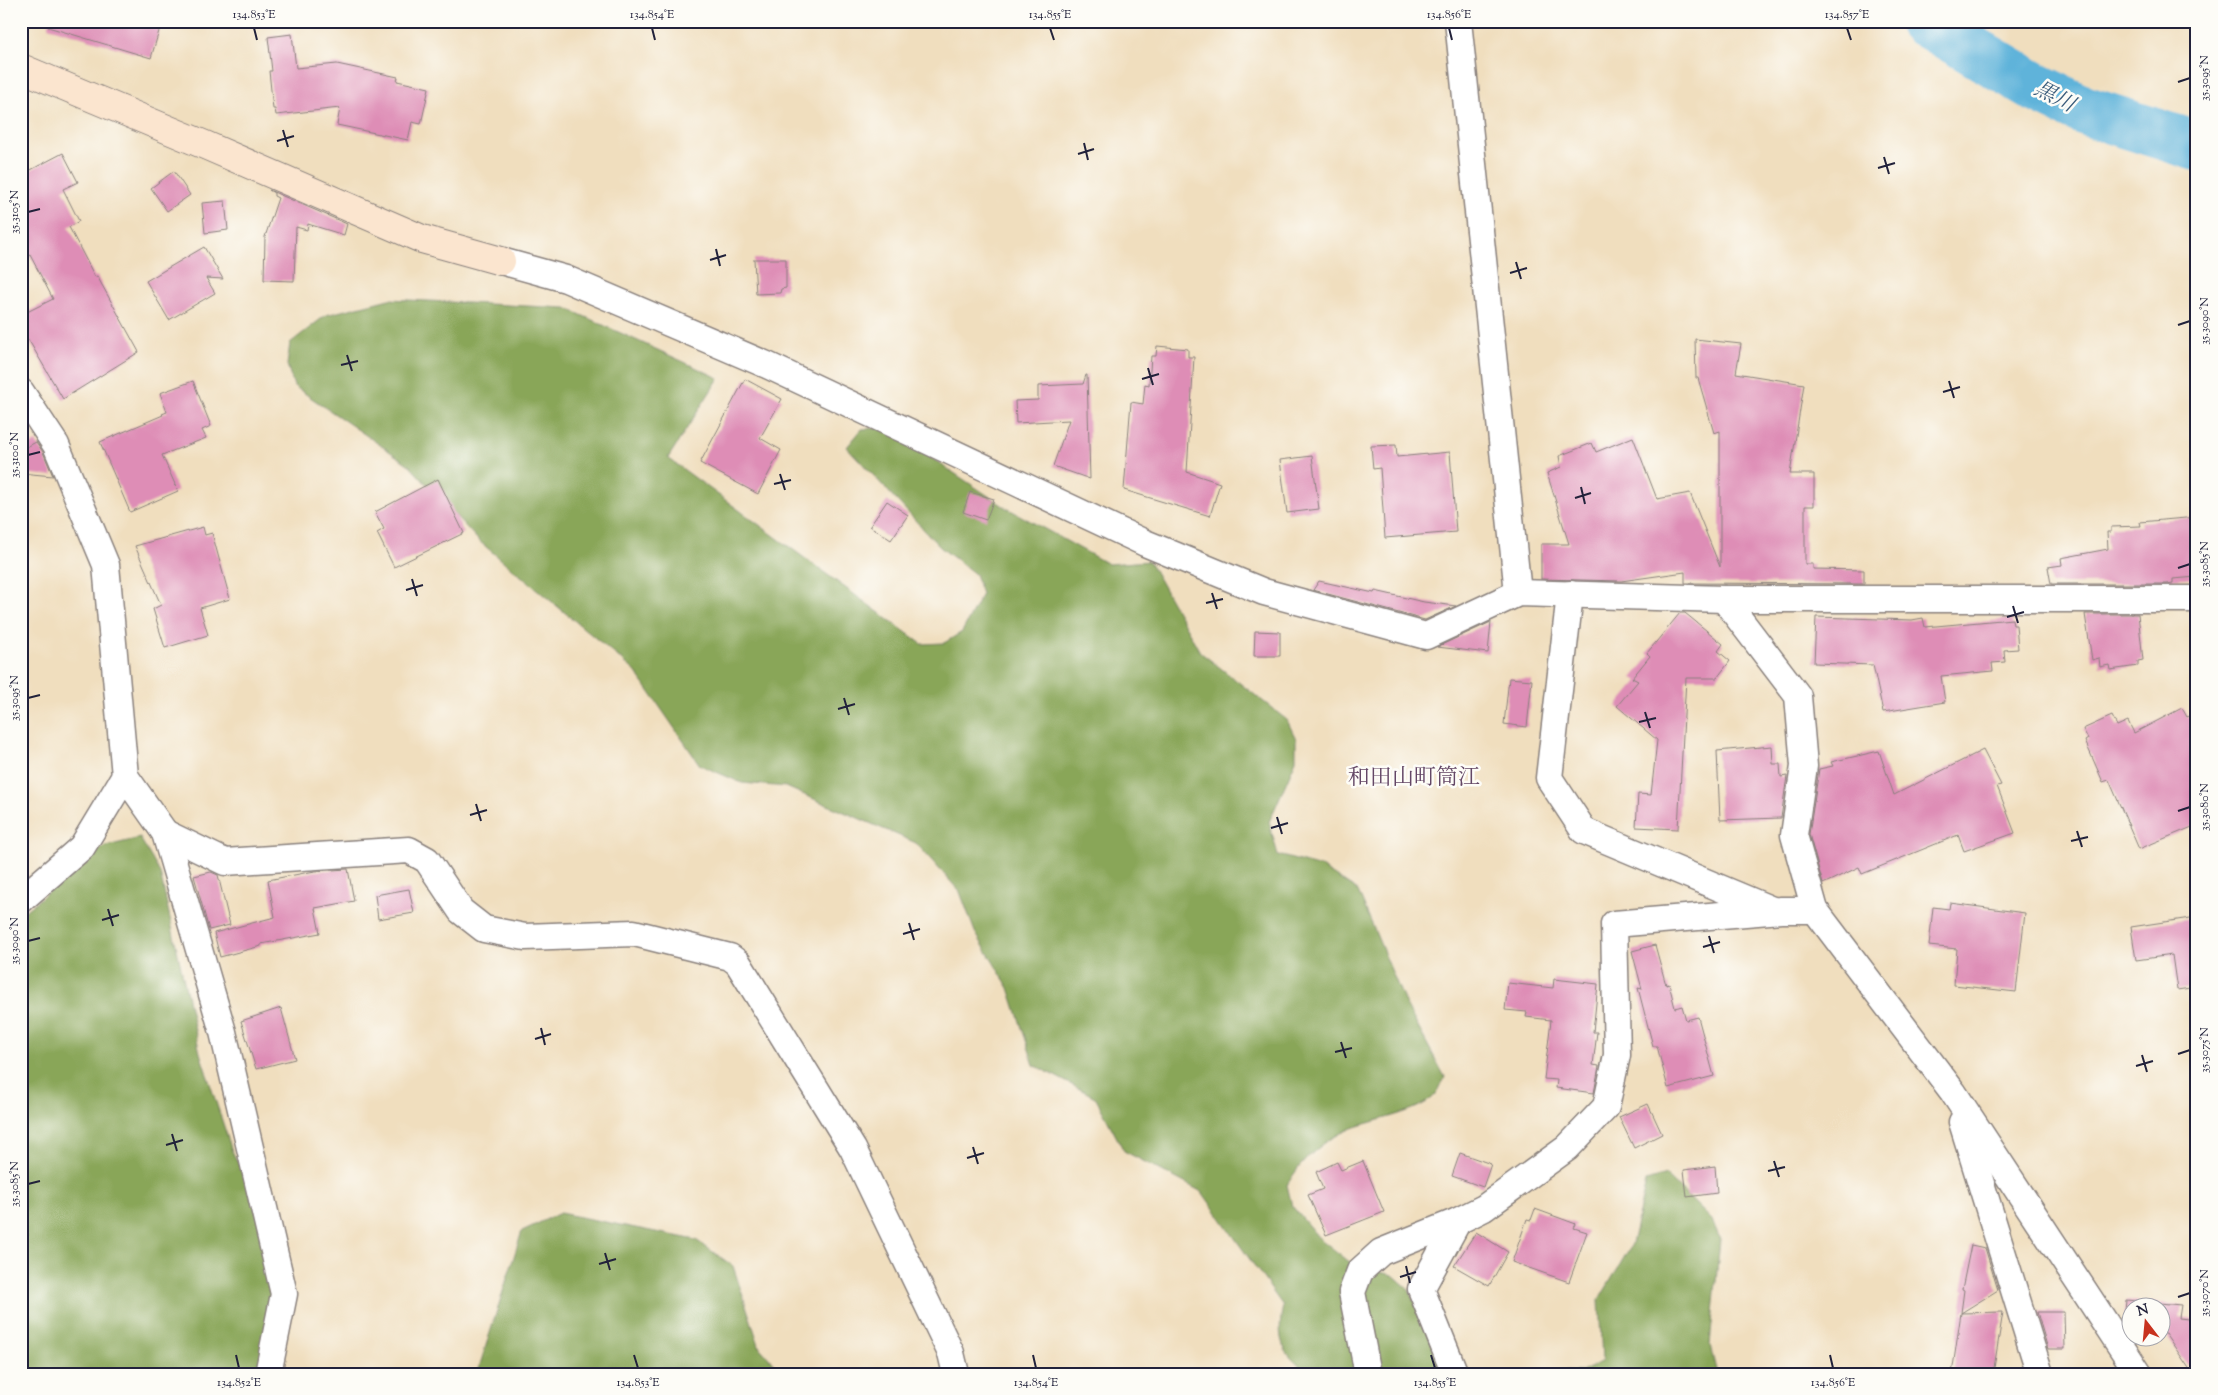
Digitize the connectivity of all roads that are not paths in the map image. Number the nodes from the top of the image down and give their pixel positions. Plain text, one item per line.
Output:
1 (1458, 21) edge
2 (21, 68) edge
3 (501, 261) joint
4 (21, 392) edge
5 (1518, 593) junction
6 (1570, 594) junction
7 (1724, 599) junction
8 (2197, 599) edge
9 (125, 776) junction
10 (165, 833) junction
11 (21, 900) edge
12 (1773, 910) junction
13 (1815, 910) junction
14 (1952, 1092) junction
15 (1458, 1221) junction
16 (268, 1374) edge
17 (956, 1374) edge
18 (1368, 1374) edge
19 (1455, 1374) edge
20 (2040, 1374) edge
21 (2139, 1374) edge

1 - 5 street
2 - 3 street
3 - 5 street
4 - 9 street
5 - 6 street
6 - 7 street
6 - 12 street
7 - 8 street
7 - 13 street
9 - 10 street
9 - 11 street
10 - 16 street
10 - 17 street
12 - 13 street
12 - 15 street
13 - 14 street
14 - 20 street
14 - 21 street
15 - 18 street
15 - 19 street

